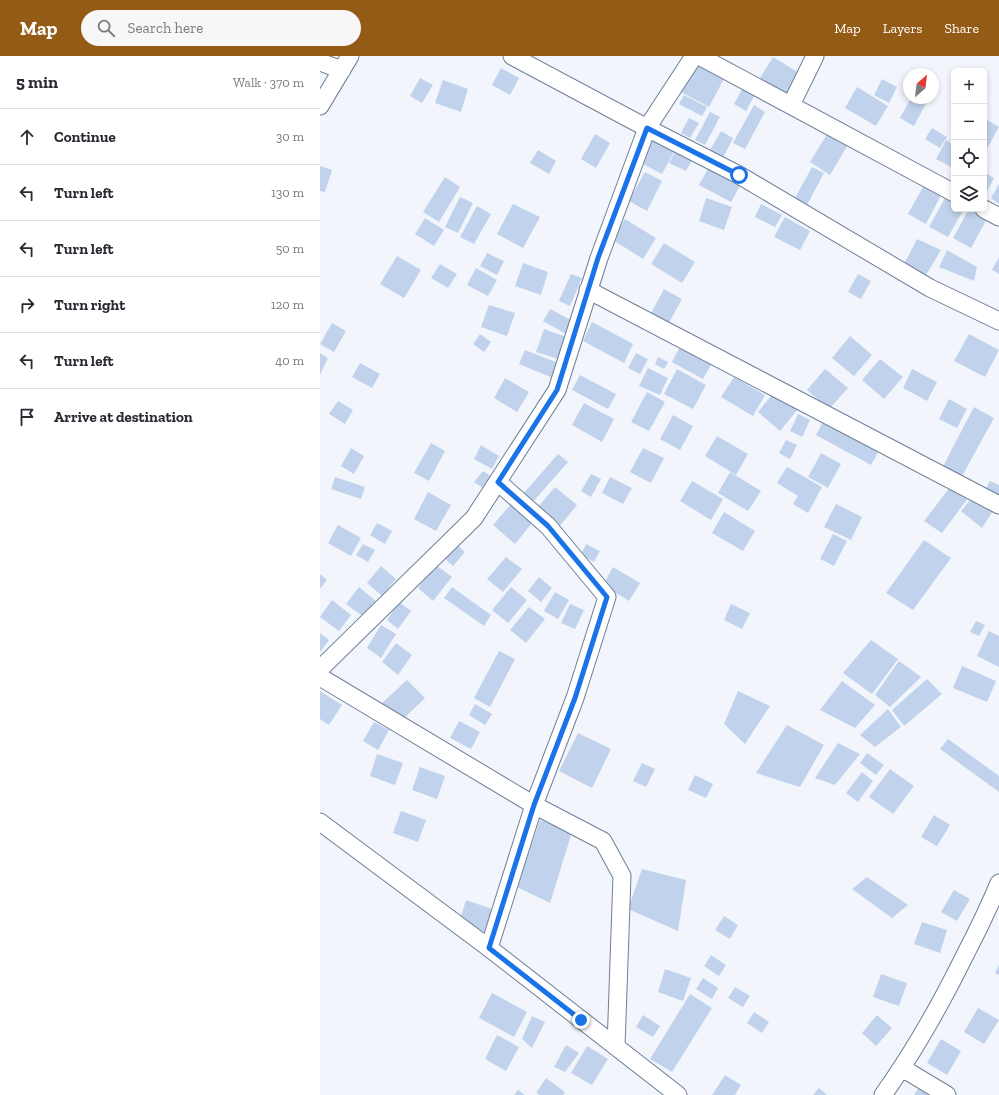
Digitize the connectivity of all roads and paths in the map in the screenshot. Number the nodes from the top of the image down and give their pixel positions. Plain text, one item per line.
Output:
1 (512, 56) edge
2 (694, 56) edge
3 (699, 56) edge
4 (815, 56) edge
5 (320, 62) edge
6 (346, 63) edge
7 (791, 105) junction
8 (320, 106) edge
9 (647, 128) junction
10 (951, 191) edge
11 (987, 211) edge
12 (999, 217) edge
13 (588, 290) junction
14 (999, 321) edge
15 (498, 482) junction
16 (999, 505) edge
17 (320, 669) edge
18 (320, 677) edge
19 (534, 805) junction
20 (320, 822) edge
21 (999, 884) edge
22 (995, 906) edge
23 (489, 948) junction
24 (616, 1047) junction
25 (902, 1068) junction
26 (678, 1095) edge
27 (883, 1095) edge
28 (947, 1095) edge

1 - 9 street
2 - 9 street
3 - 7 street
4 - 7 street
5 - 6 street
6 - 8 street
7 - 10 street
9 - 13 street
9 - 14 street
11 - 12 street
13 - 15 street
13 - 16 street
15 - 17 street
15 - 19 street
18 - 19 street
19 - 23 street
19 - 24 street
20 - 23 street
21 - 22 street
22 - 25 street
23 - 24 street
24 - 26 street
25 - 27 street
25 - 28 street

